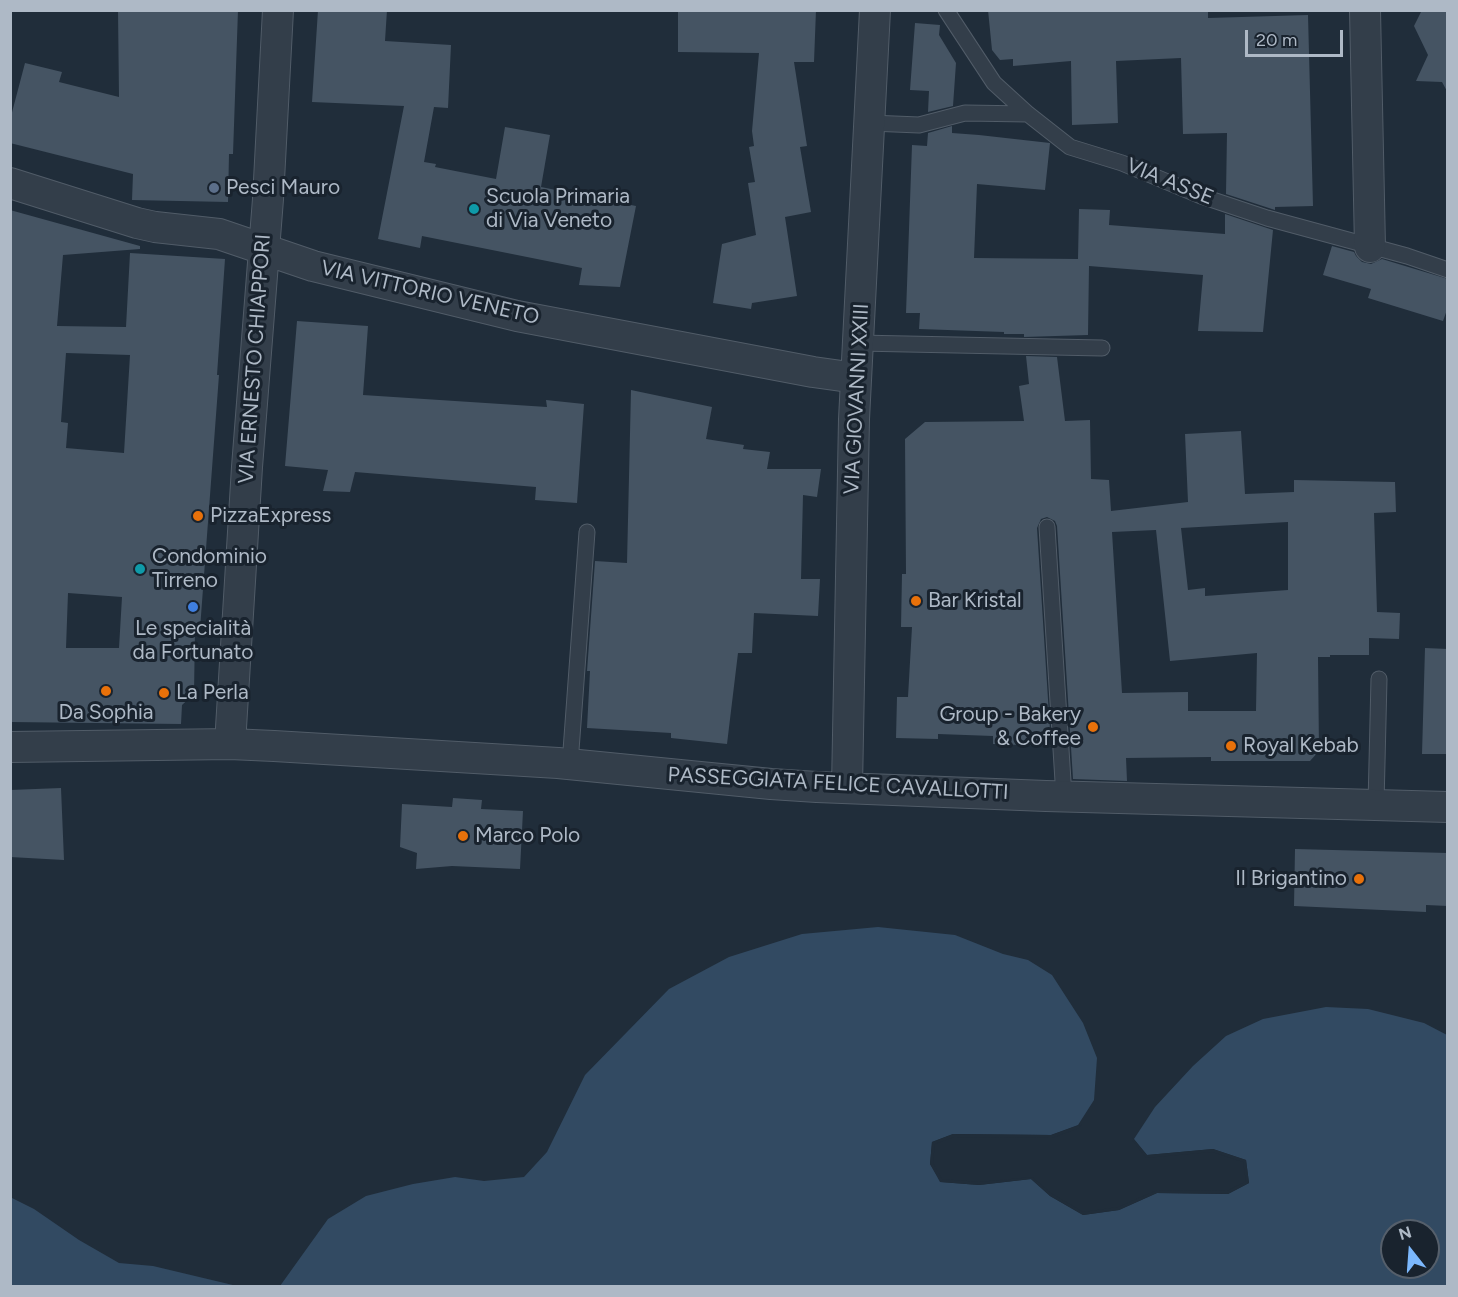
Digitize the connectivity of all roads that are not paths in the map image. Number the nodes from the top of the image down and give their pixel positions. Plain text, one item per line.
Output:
1 (278, 10) edge
2 (874, 10) edge
3 (946, 10) edge
4 (1365, 10) edge
5 (1028, 114) junction
6 (870, 123) junction
7 (10, 183) edge
8 (1370, 247) junction
9 (263, 248) junction
10 (1448, 270) edge
11 (858, 343) junction
12 (1102, 348) dead end
13 (856, 378) junction
14 (1047, 527) dead end
15 (587, 531) dead end
16 (1379, 679) dead end
17 (230, 744) junction
18 (10, 747) edge
19 (570, 764) junction
20 (847, 787) junction
21 (1064, 797) junction
22 (1376, 804) junction
23 (1448, 807) edge

1 - 9 street, VIA ERNESTO CHIAPPORI
2 - 6 street, VIA GIOVANNI XXIII
3 - 5 lane, VIA ASSE
4 - 8 street
5 - 6 lane
5 - 8 lane, VIA ASSE
6 - 11 street, VIA GIOVANNI XXIII
7 - 9 street, VIA VITTORIO VENETO
8 - 10 lane, VIA ASSE
9 - 13 street, VIA VITTORIO VENETO
9 - 17 street, VIA ERNESTO CHIAPPORI
11 - 12 lane
11 - 13 street, VIA GIOVANNI XXIII
13 - 20 street, VIA GIOVANNI XXIII
14 - 21 lane
15 - 19 lane
16 - 22 lane
17 - 18 street, PASSEGGIATA FELICE CAVALLOTTI
17 - 19 street, PASSEGGIATA FELICE CAVALLOTTI
19 - 20 street, PASSEGGIATA FELICE CAVALLOTTI
20 - 21 street, PASSEGGIATA FELICE CAVALLOTTI
21 - 22 street, PASSEGGIATA FELICE CAVALLOTTI
22 - 23 street, PASSEGGIATA FELICE CAVALLOTTI

